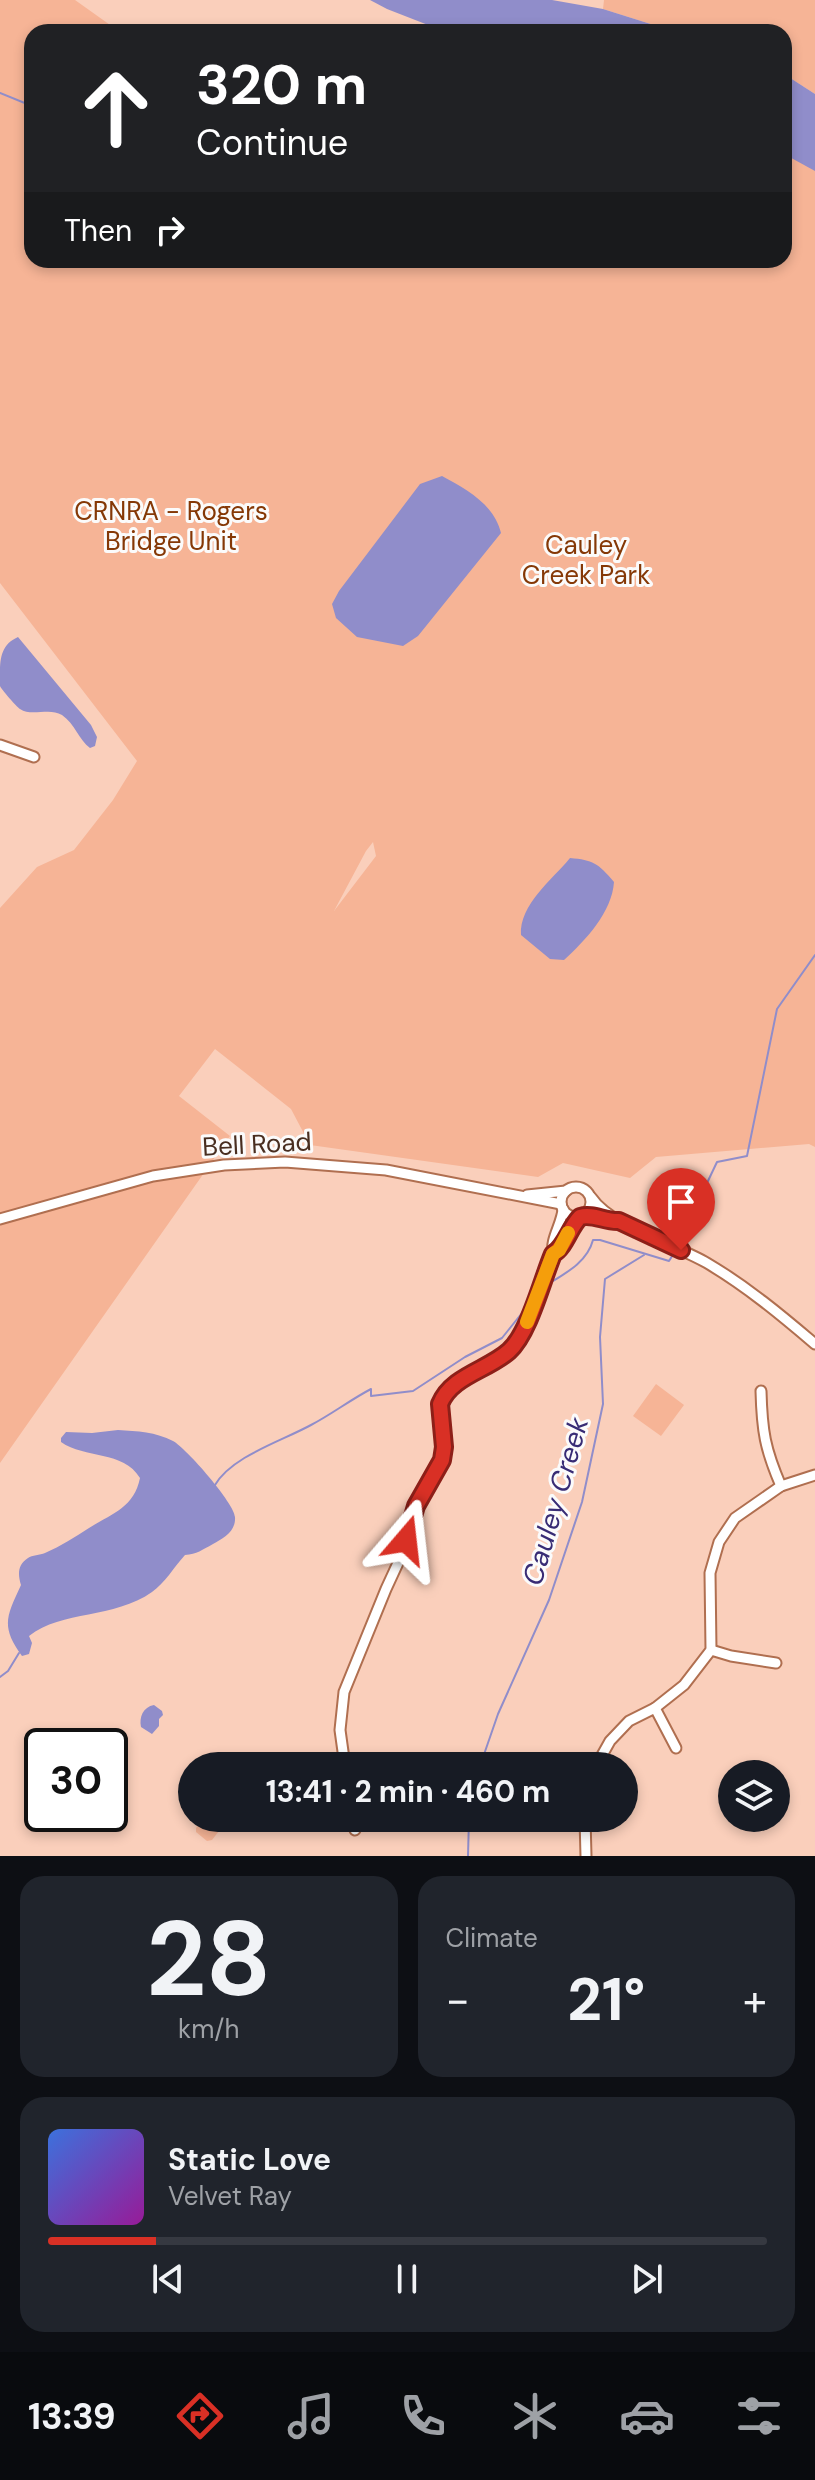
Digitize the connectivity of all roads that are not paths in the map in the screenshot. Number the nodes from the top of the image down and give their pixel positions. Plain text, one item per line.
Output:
1 (0, 745) edge
2 (34, 757) dead end
3 (566, 1191) junction
4 (520, 1196) junction
5 (591, 1197) junction
6 (562, 1206) junction
7 (582, 1216) junction
8 (0, 1219) edge
9 (619, 1221) junction
10 (553, 1254) junction
11 (815, 1344) edge
12 (761, 1391) dead end
13 (815, 1475) edge
14 (781, 1486) junction
15 (711, 1650) junction
16 (776, 1663) dead end
17 (655, 1708) junction
18 (676, 1748) dead end
19 (343, 1752) edge
20 (604, 1752) edge
21 (585, 1832) edge
22 (586, 1856) edge

1 - 2 street
3 - 4 street, Bell Road
3 - 5 street, Bell Road
3 - 6 street
4 - 6 street, Bell Road
4 - 8 street, Bell Road
5 - 7 street
5 - 9 street, Bell Road
6 - 7 street, Bell Road
6 - 10 street
7 - 9 street, Bell Road
7 - 10 street
9 - 11 street, Bell Road
10 - 19 street
12 - 14 street
13 - 14 street
14 - 15 street
15 - 16 street
15 - 17 street
17 - 18 street
17 - 20 street
21 - 22 street

